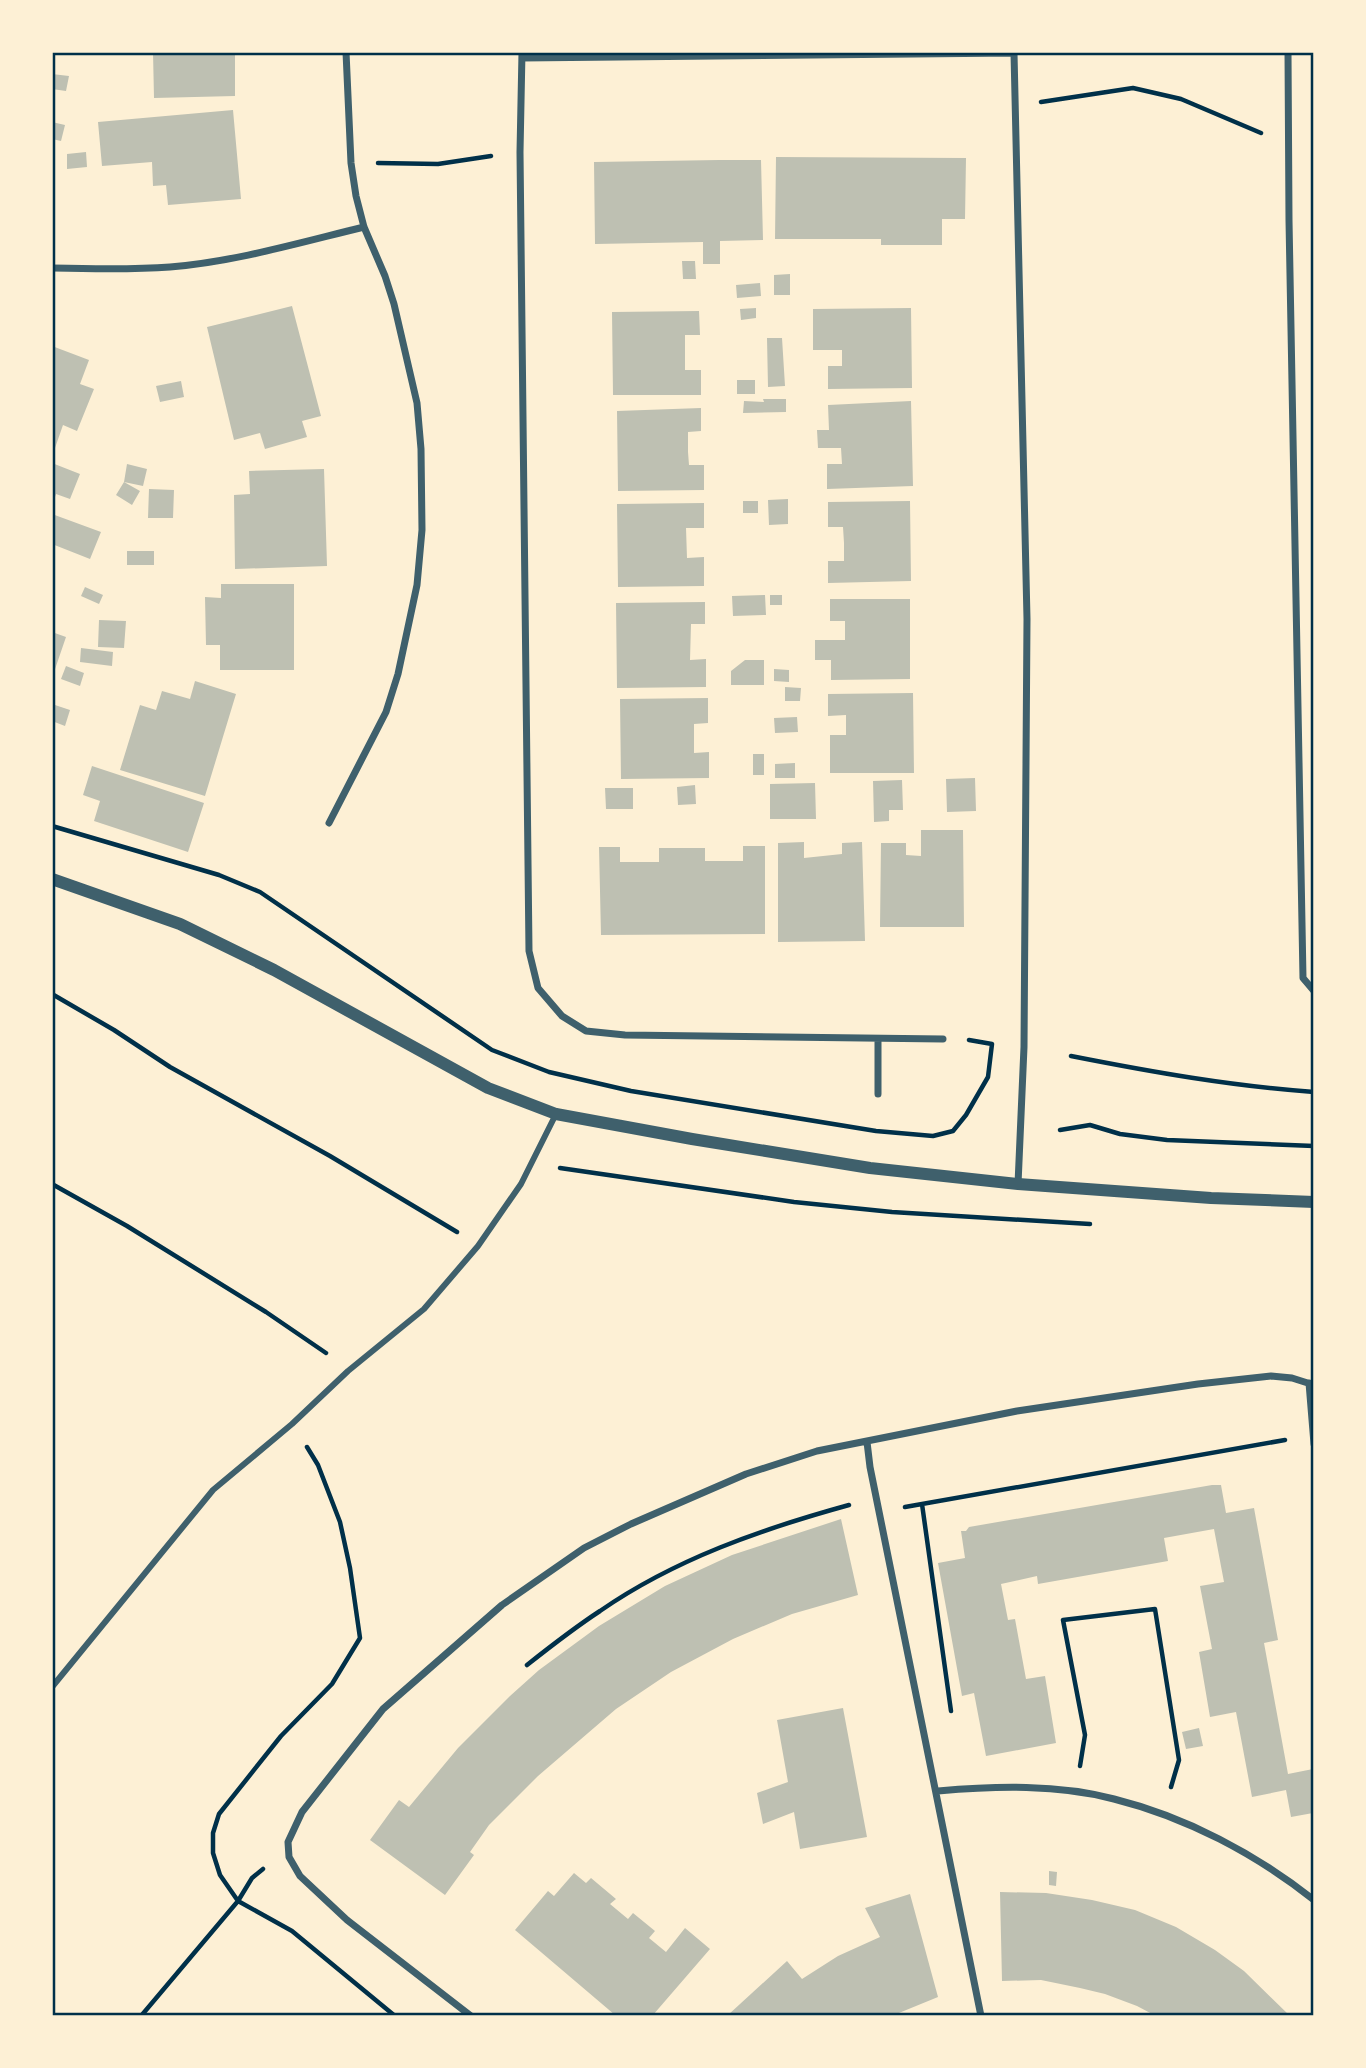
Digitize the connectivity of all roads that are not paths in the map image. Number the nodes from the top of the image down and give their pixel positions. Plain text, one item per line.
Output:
1 (346, 52) edge
2 (1014, 52) edge
3 (1288, 52) edge
4 (522, 55) edge
5 (364, 227) junction
6 (52, 268) edge
7 (329, 823) dead end
8 (52, 879) edge
9 (1314, 991) edge
10 (878, 1039) junction
11 (943, 1039) road end
12 (877, 1094) dead end
13 (556, 1114) junction
14 (1018, 1184) junction
15 (1314, 1202) edge
16 (1311, 1384) edge
17 (867, 1441) junction
18 (1314, 1444) edge
19 (52, 1687) edge
20 (938, 1791) junction
21 (1314, 1900) edge
22 (471, 2015) edge
23 (981, 2015) edge

1 - 5 street
2 - 4 street
2 - 14 street
3 - 9 street
4 - 10 street
5 - 6 street
5 - 7 street
8 - 13 street
10 - 11 street
10 - 12 street
13 - 14 street
13 - 19 street
14 - 15 street
16 - 17 street
16 - 18 street
17 - 20 street
17 - 22 street
20 - 21 street
20 - 23 street

